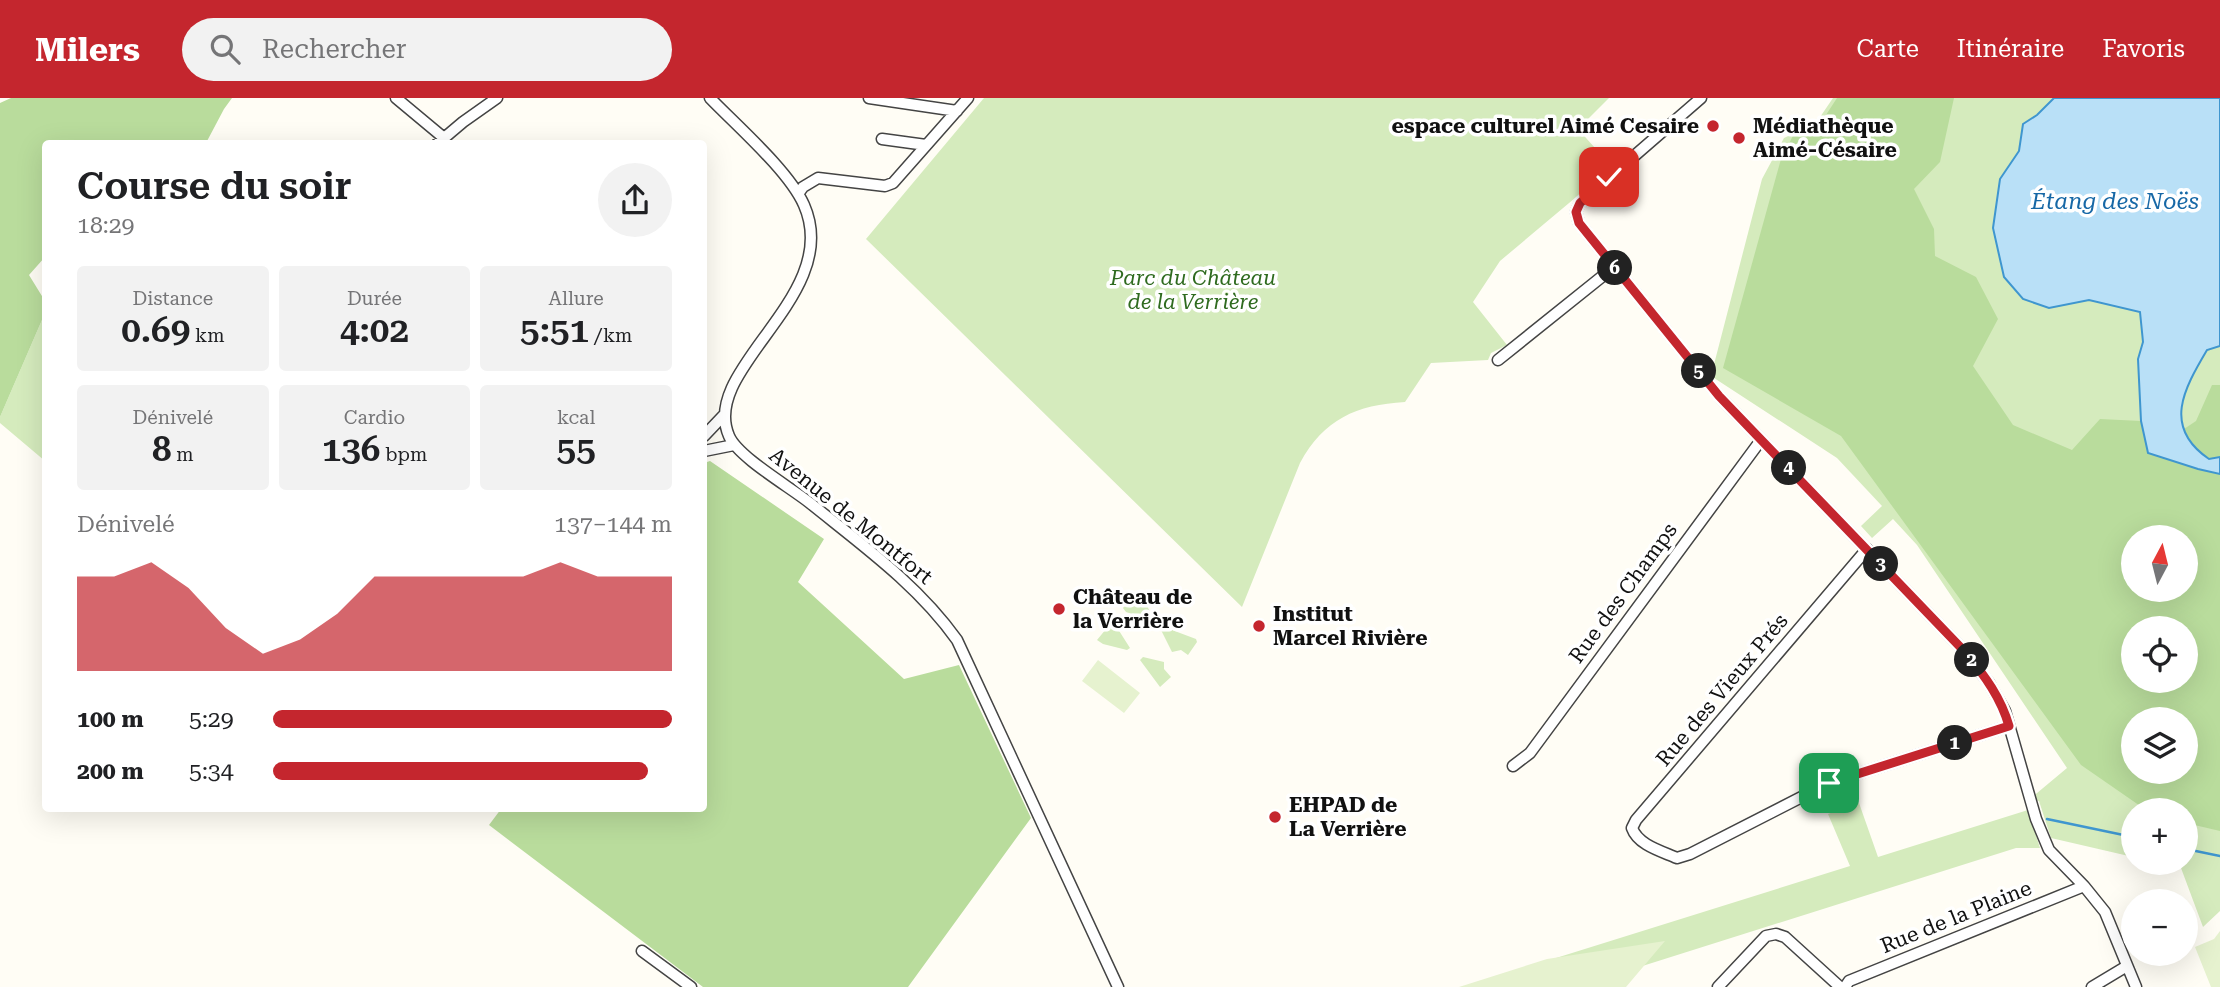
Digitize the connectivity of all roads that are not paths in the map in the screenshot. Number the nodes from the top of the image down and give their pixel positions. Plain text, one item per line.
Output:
1 (396, 98) edge
2 (497, 98) edge
3 (710, 98) edge
4 (869, 98) edge
5 (968, 98) edge
6 (1701, 98) edge
7 (957, 111) junction
8 (883, 139) dead end
9 (440, 140) edge
10 (442, 140) edge
11 (926, 145) junction
12 (798, 194) junction
13 (1614, 267) junction
14 (1498, 360) dead end
15 (724, 415) junction
16 (707, 433) edge
17 (1761, 440) junction
18 (734, 445) junction
19 (707, 450) edge
20 (1867, 549) junction
21 (2009, 726) junction
22 (1513, 766) dead end
23 (2084, 886) junction
24 (642, 951) dead end
25 (2121, 951) edge
26 (2127, 966) joint
27 (691, 987) edge
28 (1118, 987) edge
29 (1718, 987) edge
30 (1840, 987) edge
31 (1845, 987) edge
32 (2092, 987) edge
33 (2136, 987) edge

1 - 9 street
2 - 10 street
3 - 12 street
4 - 7 street
5 - 7 street
6 - 13 street
7 - 11 street
8 - 11 street
11 - 12 street
12 - 15 street
13 - 14 street
13 - 17 street
15 - 16 street
15 - 18 street
17 - 20 street
17 - 22 street, Rue des Champs
18 - 19 street
18 - 28 street, Avenue de Montfort
20 - 21 street
20 - 21 street, Rue des Vieux Prés
21 - 23 street
23 - 25 street
23 - 31 street, Rue de la Plaine
24 - 27 street
26 - 32 street
26 - 33 street
29 - 30 street

